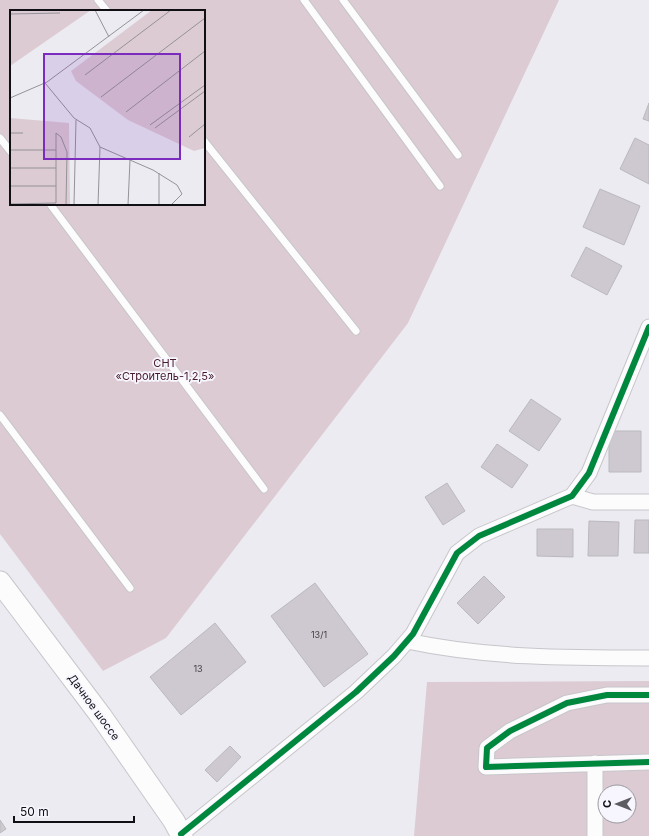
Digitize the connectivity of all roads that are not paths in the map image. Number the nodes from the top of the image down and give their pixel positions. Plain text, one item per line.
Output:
1 (98, 0) edge
2 (304, 0) edge
3 (342, 0) edge
4 (106, 10) edge
5 (0, 138) edge
6 (205, 142) edge
7 (10, 151) edge
8 (458, 155) dead end
9 (440, 186) dead end
10 (51, 205) edge
11 (649, 327) edge
12 (356, 331) dead end
13 (0, 415) edge
14 (264, 489) dead end
15 (572, 496) junction
16 (649, 502) edge
17 (0, 582) edge
18 (130, 588) dead end
19 (407, 641) junction
20 (649, 658) edge
21 (649, 695) edge
22 (595, 762) junction
23 (649, 762) edge
24 (181, 835) edge
25 (595, 836) edge

1 - 4 lane
2 - 9 lane
3 - 8 lane
5 - 7 lane
6 - 12 lane
10 - 14 lane
11 - 15 street
13 - 18 lane
15 - 16 street
15 - 19 street
17 - 24 main road, Дачное шоссе
19 - 20 street
19 - 24 street
21 - 22 street
22 - 23 street
22 - 25 street

